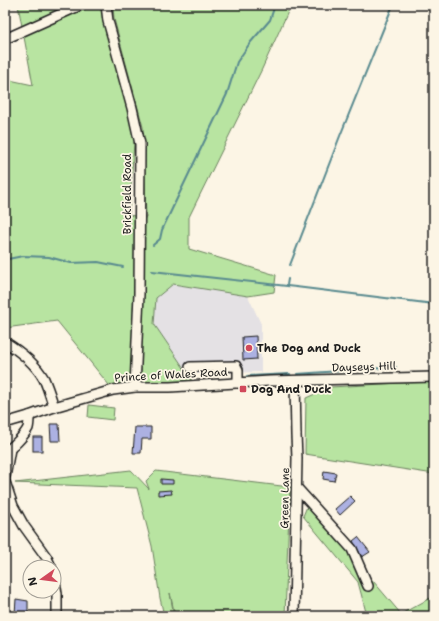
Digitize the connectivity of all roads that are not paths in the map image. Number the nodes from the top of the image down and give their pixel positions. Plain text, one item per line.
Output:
1 (80, 5) edge
2 (106, 5) edge
3 (5, 38) edge
4 (5, 342) edge
5 (212, 366) junction
6 (190, 367) dead end
7 (434, 377) edge
8 (295, 381) junction
9 (238, 383) junction
10 (213, 385) junction
11 (135, 387) junction
12 (54, 407) junction
13 (29, 416) junction
14 (5, 423) edge
15 (7, 450) edge
16 (5, 477) edge
17 (5, 482) edge
18 (297, 488) junction
19 (47, 559) edge
20 (368, 586) dead end
21 (57, 599) edge
22 (57, 616) edge
23 (294, 616) edge

1 - 3 street
2 - 11 street, Brickfield Road
4 - 12 street
5 - 6 street
5 - 9 street
5 - 10 street
7 - 8 street, Dayseys Hill
8 - 9 street, Prince of Wales Road
8 - 18 street, Green Lane
9 - 10 street, Prince of Wales Road
10 - 11 street, Prince of Wales Road
11 - 12 street, Prince of Wales Road
12 - 13 street, Prince of Wales Road
13 - 14 street, Prince of Wales Road
13 - 15 street
15 - 16 street
17 - 19 street
18 - 20 street
18 - 23 street, Green Lane
21 - 22 street

